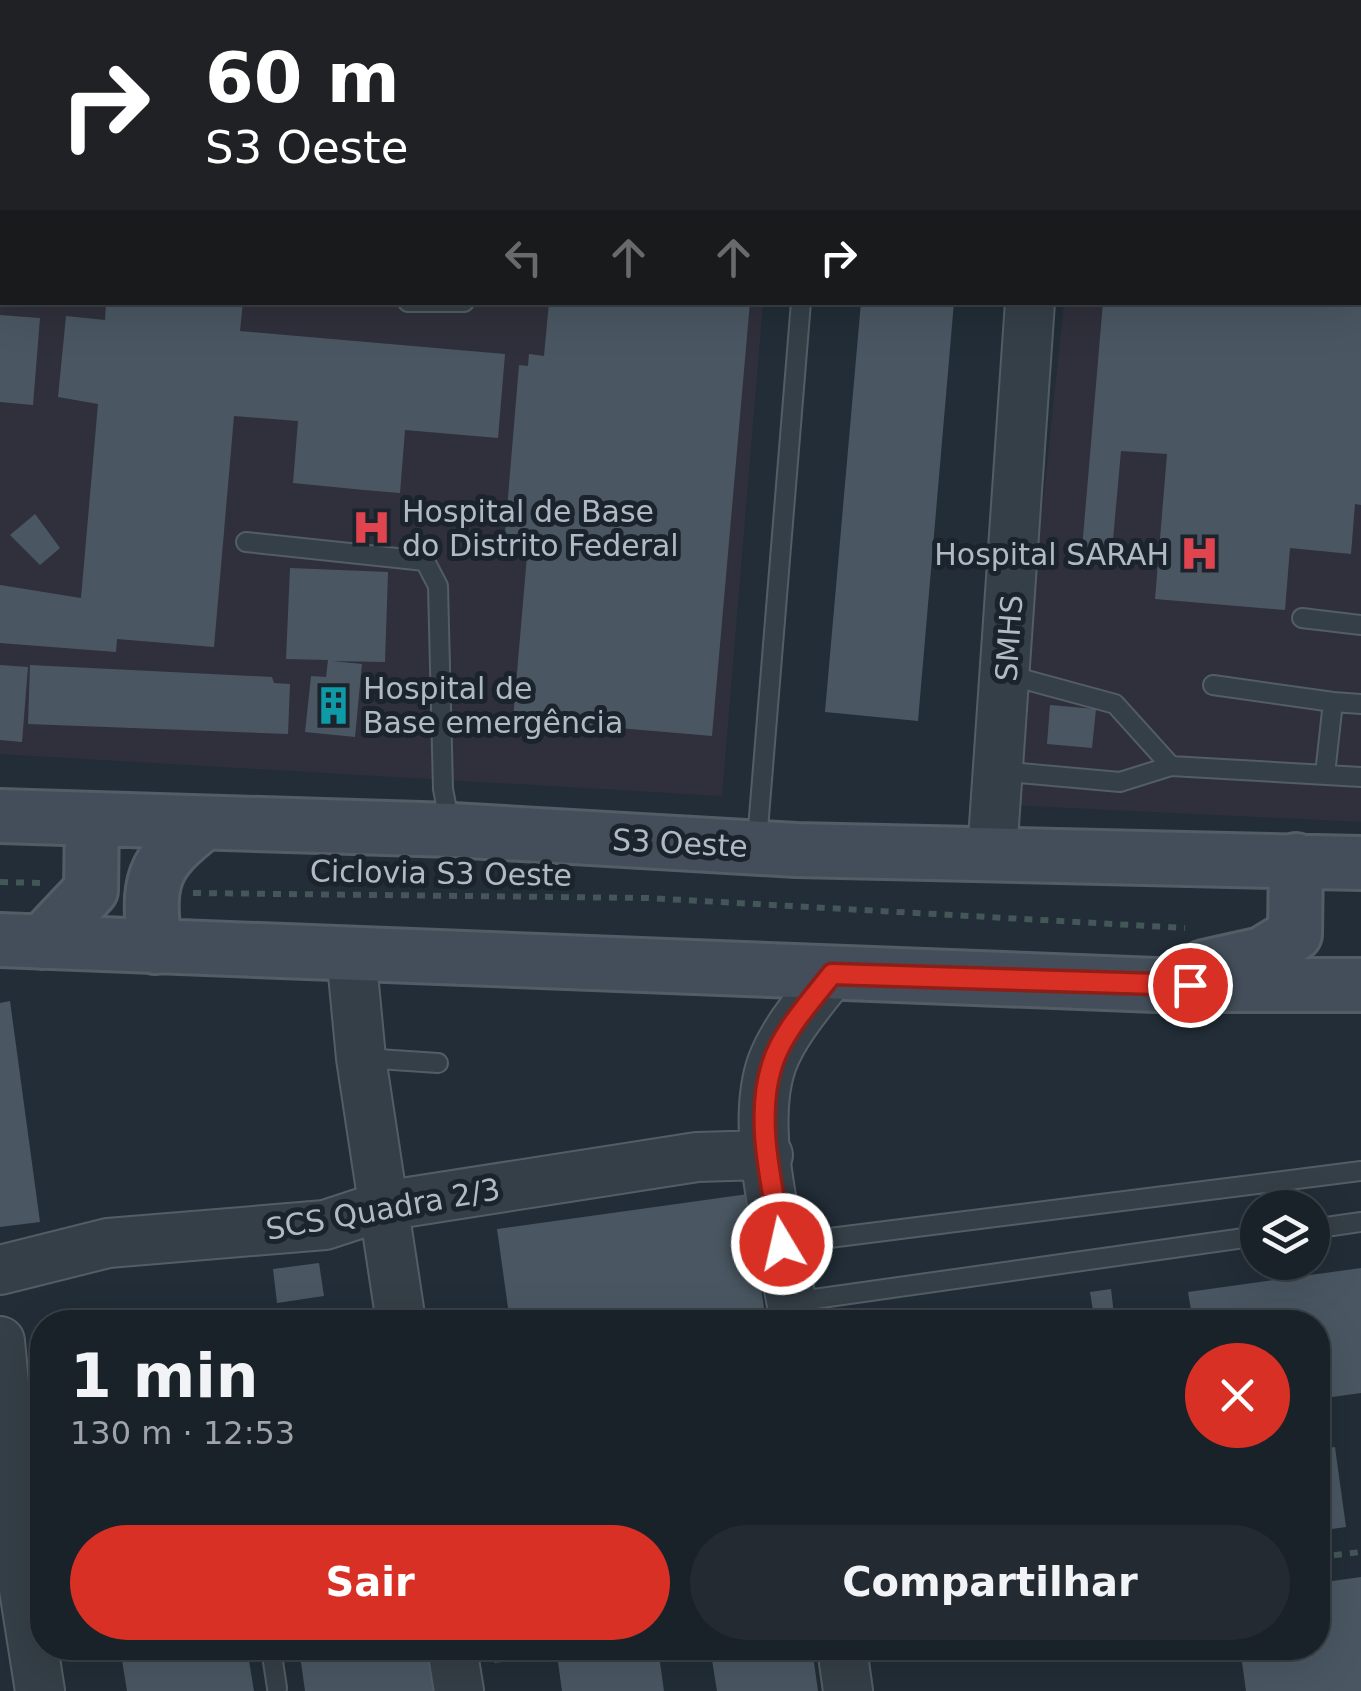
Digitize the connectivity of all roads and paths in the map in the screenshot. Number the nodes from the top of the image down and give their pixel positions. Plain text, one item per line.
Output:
1 (801, 305) edge
2 (1030, 305) edge
3 (246, 542) dead end
4 (1302, 618) dead end
5 (1361, 625) edge
6 (1007, 674) junction
7 (1213, 685) dead end
8 (1332, 702) junction
9 (1361, 704) edge
10 (1170, 766) junction
11 (997, 771) junction
12 (1325, 774) junction
13 (1361, 777) edge
14 (0, 816) edge
15 (92, 820) junction
16 (204, 822) junction
17 (452, 830) junction
18 (757, 847) junction
19 (992, 854) junction
20 (1296, 860) junction
21 (1361, 863) edge
22 (0, 882) edge
23 (92, 884) junction
24 (148, 892) junction
25 (1198, 929) dead end
26 (21, 941) edge
27 (154, 947) junction
28 (352, 953) junction
29 (832, 974) junction
30 (1156, 985) junction
31 (1361, 985) edge
32 (361, 1058) junction
33 (438, 1063) dead end
34 (768, 1155) junction
35 (1361, 1171) edge
36 (383, 1206) junction
37 (1361, 1222) edge
38 (1330, 1226) edge
39 (1240, 1239) edge
40 (782, 1244) junction
41 (0, 1270) edge
42 (399, 1310) edge
43 (794, 1310) edge
44 (806, 1310) edge
45 (0, 1341) edge
46 (1361, 1552) edge
47 (1330, 1556) edge
48 (30, 1627) edge
49 (35, 1660) edge
50 (273, 1660) edge
51 (454, 1660) edge
52 (844, 1660) edge
53 (277, 1688) dead end
54 (40, 1691) edge
55 (459, 1691) edge
56 (848, 1691) edge

1 - 18 lane
2 - 6 street, SMHS
3 - 17 lane
4 - 5 lane
6 - 10 lane
6 - 11 street, SMHS
7 - 8 lane
8 - 9 lane
8 - 12 lane
10 - 11 lane
10 - 12 lane
11 - 19 street, SMHS
12 - 13 lane
14 - 15 main road, S3 Oeste
15 - 16 main road, S3 Oeste
15 - 23 main road
16 - 17 main road, S3 Oeste
16 - 24 main road
17 - 18 main road, S3 Oeste
18 - 19 main road, S3 Oeste
19 - 20 main road, S3 Oeste
20 - 21 main road, S3 Oeste
20 - 30 main road
22 - 23 path
23 - 26 main road
24 - 25 path, Ciclovia S3 Oeste
24 - 27 main road
26 - 27 main road
27 - 28 main road
28 - 29 main road
28 - 32 street
29 - 30 main road
29 - 34 street
30 - 31 main road
32 - 33 lane
32 - 36 street
34 - 36 street, SCS Quadra 2/3
34 - 40 street
35 - 40 lane
36 - 41 street, SCS Quadra 2/3
36 - 42 street
37 - 38 lane
39 - 44 lane
40 - 43 street
45 - 48 street
46 - 47 path
49 - 54 street
50 - 53 lane
51 - 55 street
52 - 56 street

